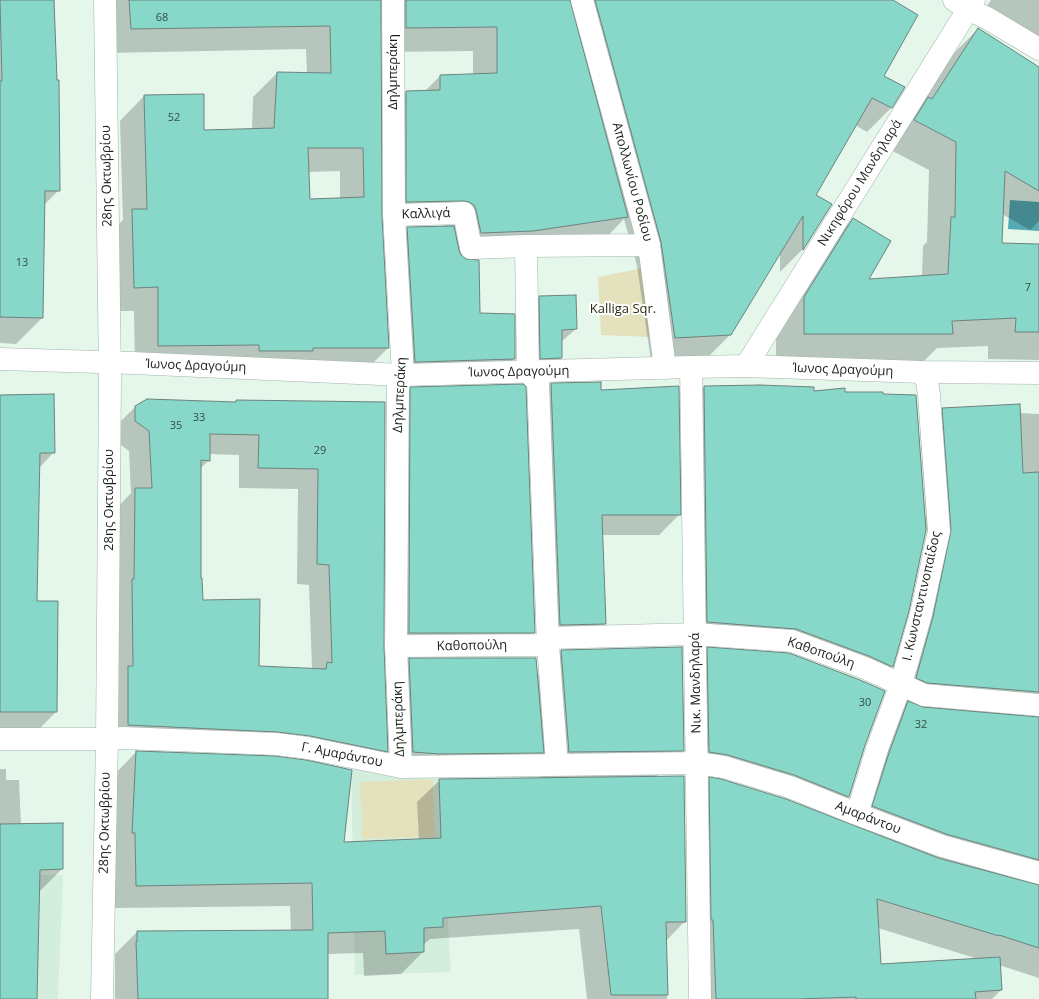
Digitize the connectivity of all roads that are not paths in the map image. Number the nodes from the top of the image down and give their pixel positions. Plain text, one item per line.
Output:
1 (105, 0) edge
2 (393, 0) edge
3 (582, 0) edge
4 (965, 3) edge
5 (1039, 49) edge
6 (394, 215) junction
7 (649, 245) junction
8 (526, 246) junction
9 (0, 359) edge
10 (110, 362) junction
11 (746, 366) junction
12 (691, 367) junction
13 (666, 368) junction
14 (528, 372) junction
15 (922, 372) junction
16 (1039, 373) edge
17 (403, 375) junction
18 (695, 634) junction
19 (548, 641) junction
20 (396, 646) junction
21 (902, 684) junction
22 (1039, 705) edge
23 (0, 739) edge
24 (107, 739) junction
25 (697, 763) junction
26 (557, 765) junction
27 (401, 767) junction
28 (856, 814) junction
29 (1039, 873) edge
30 (102, 999) edge
31 (700, 999) edge

1 - 10 street, 28ης Οκτωβρίου
2 - 6 street, Δηλμπεράκη
3 - 7 street, Απολλωνίου Ροδίου
4 - 5 street
4 - 11 street, Νικηφόρου Μανδηλαρά
6 - 8 street, Καλλιγά
6 - 17 street, Δηλμπεράκη
7 - 8 street, Καλλιγά
7 - 13 street, Απολλωνίου Ροδίου
8 - 14 street
9 - 10 street, Ίωνος Δραγούμη
10 - 17 street, Ίωνος Δραγούμη
10 - 24 street, 28ης Οκτωβρίου
11 - 12 street, Ίωνος Δραγούμη
11 - 15 street, Ίωνος Δραγούμη
12 - 13 street, Ίωνος Δραγούμη
12 - 18 street, Νικ. Μανδηλαρά
13 - 14 street, Ίωνος Δραγούμη
14 - 17 street, Ίωνος Δραγούμη
14 - 19 street
15 - 16 street, Ίωνος Δραγούμη
15 - 21 street, Ι. Κωνσταντινοπαίδος
17 - 20 street, Δηλμπεράκη
18 - 19 street, Καθοπούλη
18 - 21 street, Καθοπούλη
18 - 25 street, Νικ. Μανδηλαρά
19 - 20 street, Καθοπούλη
19 - 26 street
20 - 27 street, Δηλμπεράκη
21 - 22 street, Καθοπούλη
21 - 28 street, Ι. Κωνσταντινοπαίδος
23 - 24 street, Γ. Αμαράντου
24 - 27 street, Γ. Αμαράντου
24 - 30 street, 28ης Οκτωβρίου
25 - 26 street, Γ. Αμαράντου
25 - 28 street, Αμαράντου
25 - 31 street, Νικ. Μανδηλαρά
26 - 27 street, Γ. Αμαράντου
28 - 29 street, Αμαράντου

